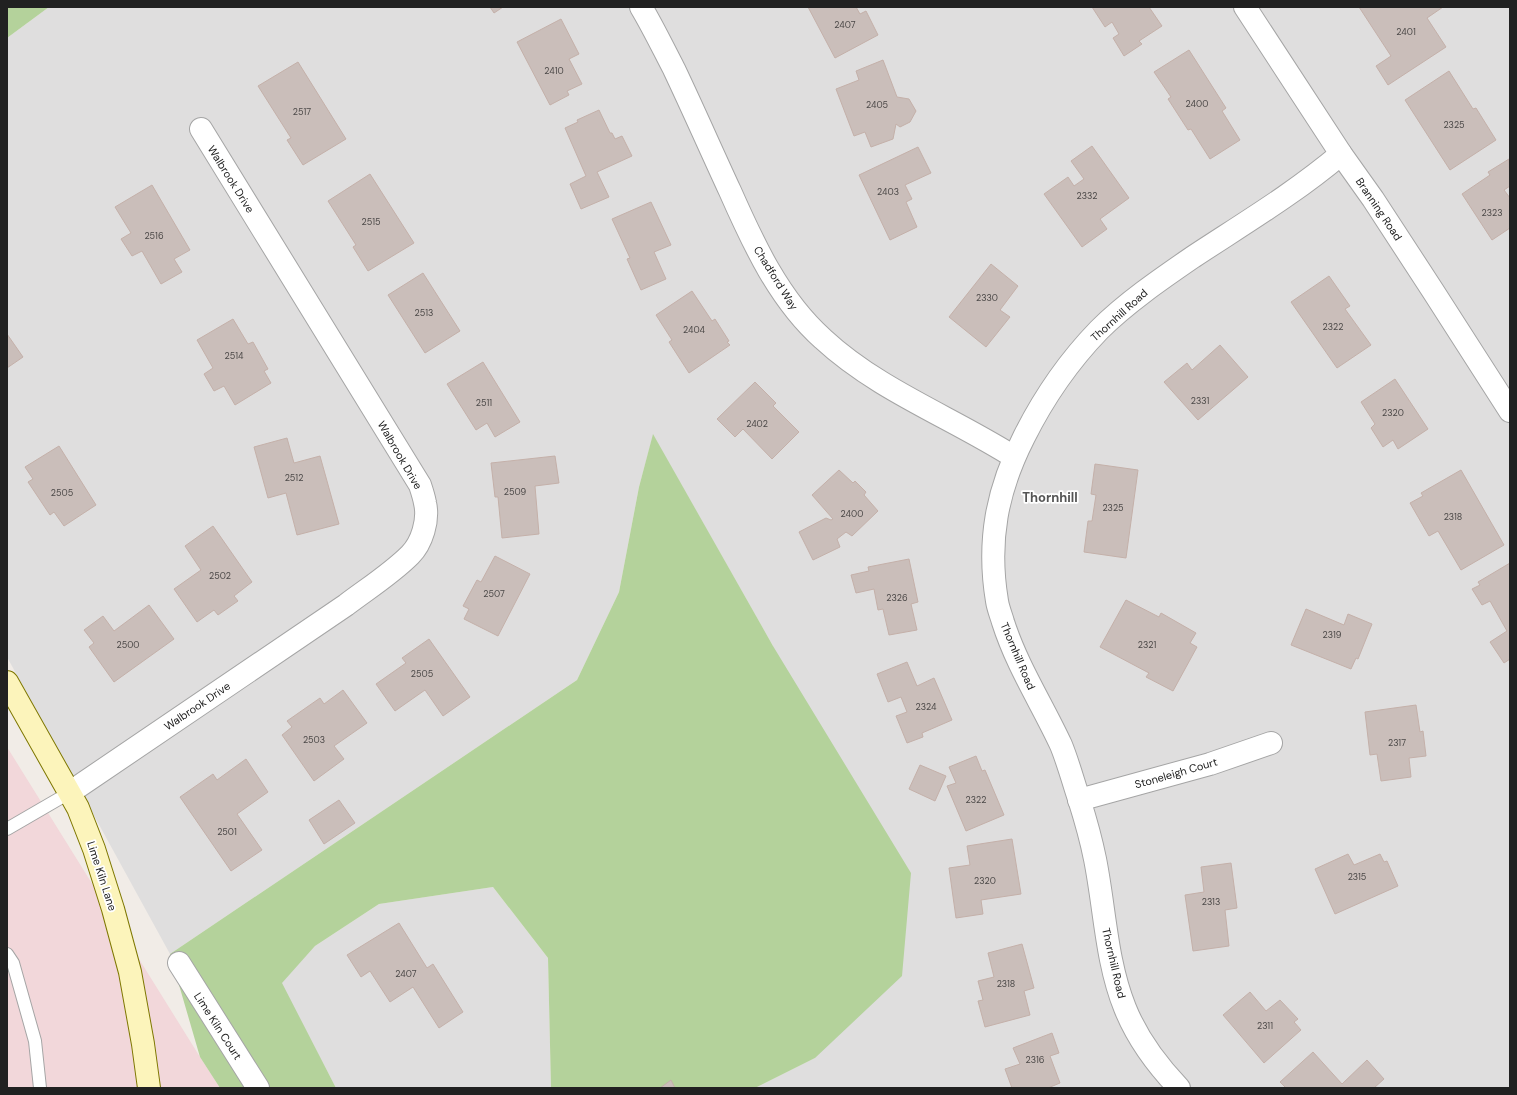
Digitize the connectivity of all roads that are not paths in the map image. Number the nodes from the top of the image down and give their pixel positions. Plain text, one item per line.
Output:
1 (641, 7) edge
2 (1246, 7) edge
3 (201, 129) dead end
4 (1341, 154) junction
5 (1510, 412) edge
6 (1014, 457) junction
7 (7, 682) edge
8 (1271, 743) dead end
9 (69, 792) junction
10 (1080, 800) junction
11 (7, 829) edge
12 (7, 954) edge
13 (179, 963) dead end
14 (40, 1088) edge
15 (149, 1088) edge
16 (258, 1088) edge
17 (1178, 1088) edge

1 - 6 street, Chadford Way
2 - 4 street, Branning Road
3 - 9 street, Walbrook Drive
4 - 5 street, Branning Road
4 - 6 street, Thornhill Road
6 - 10 street, Thornhill Road
7 - 9 main road, Lime Kiln Lane
8 - 10 street, Stoneleigh Court
9 - 11 lane
9 - 15 main road, Lime Kiln Lane
10 - 17 street, Thornhill Road
12 - 14 lane
13 - 16 street, Lime Kiln Court

